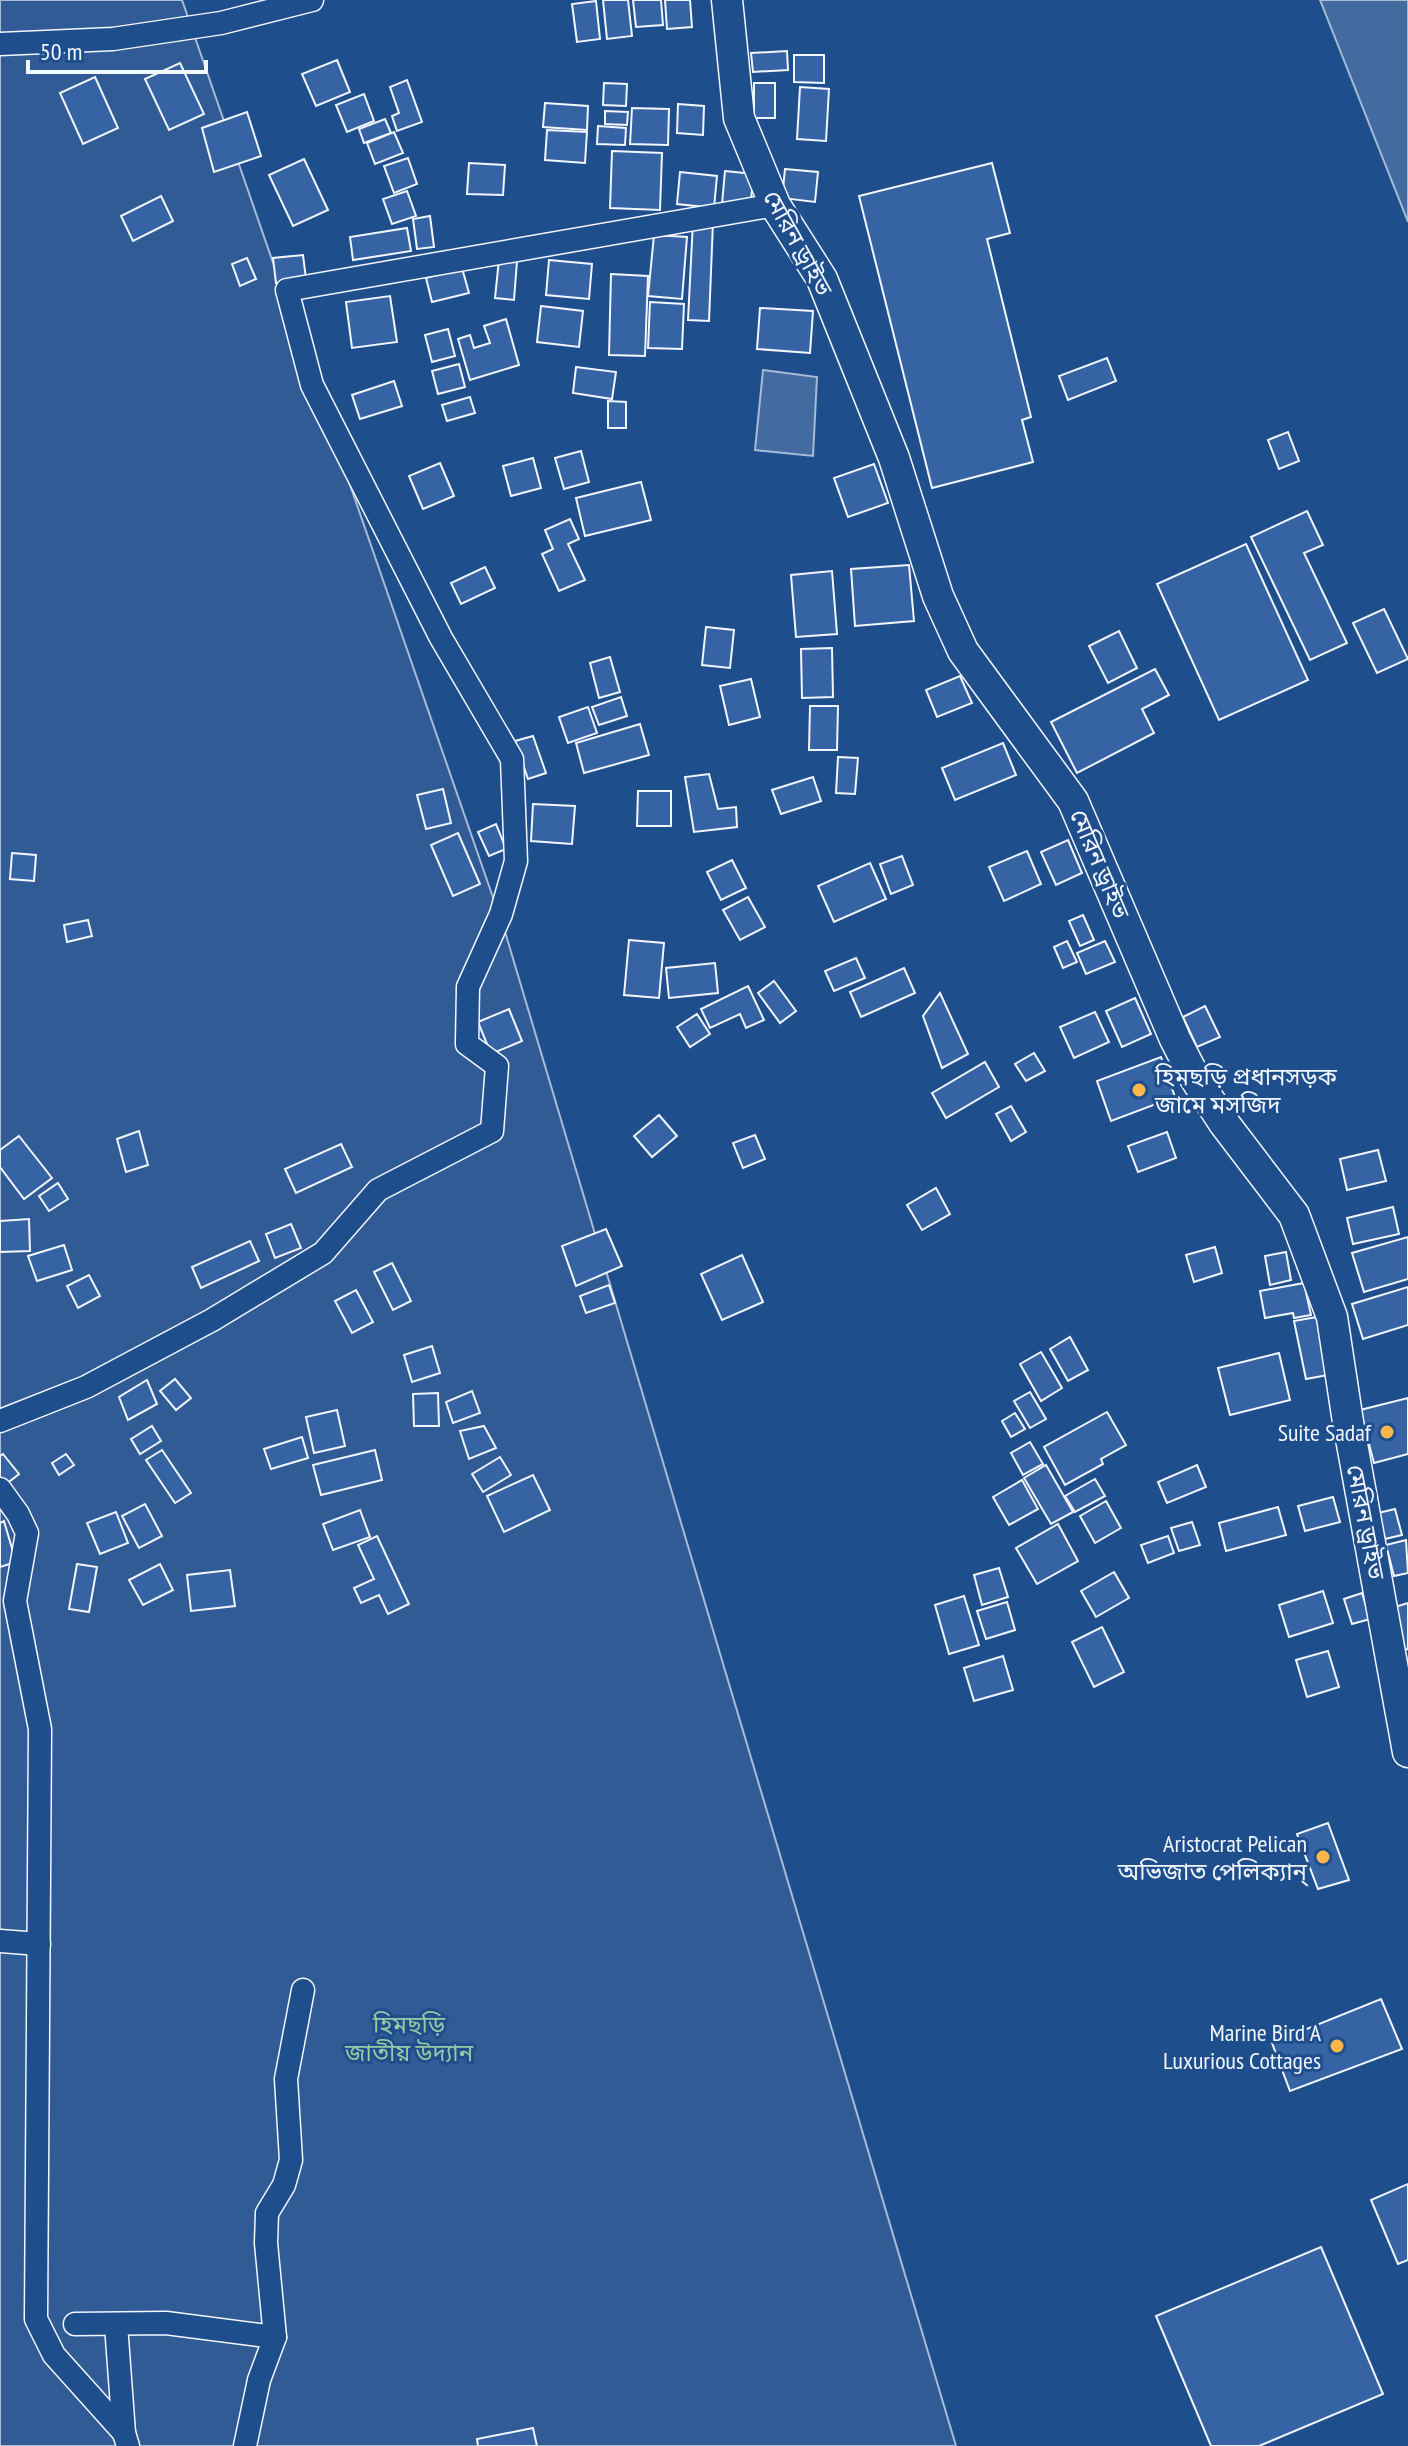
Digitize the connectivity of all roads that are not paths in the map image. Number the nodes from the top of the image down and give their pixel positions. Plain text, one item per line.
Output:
1 (312, 0) edge
2 (727, 0) edge
3 (0, 44) edge
4 (775, 205) junction
5 (0, 1421) edge
6 (0, 1489) edge
7 (1408, 1752) edge
8 (0, 1941) edge
9 (39, 1944) junction
10 (303, 1990) dead end
11 (75, 2324) dead end
12 (116, 2325) junction
13 (275, 2337) junction
14 (126, 2440) edge
15 (245, 2446) edge

1 - 3 street
2 - 4 main road, মেরিন ড্রাইভ
4 - 5 street
4 - 7 main road, মেরিন ড্রাইভ
6 - 9 street
8 - 9 street
9 - 14 street
10 - 13 street
11 - 12 street
12 - 13 street
12 - 14 street
13 - 15 street

